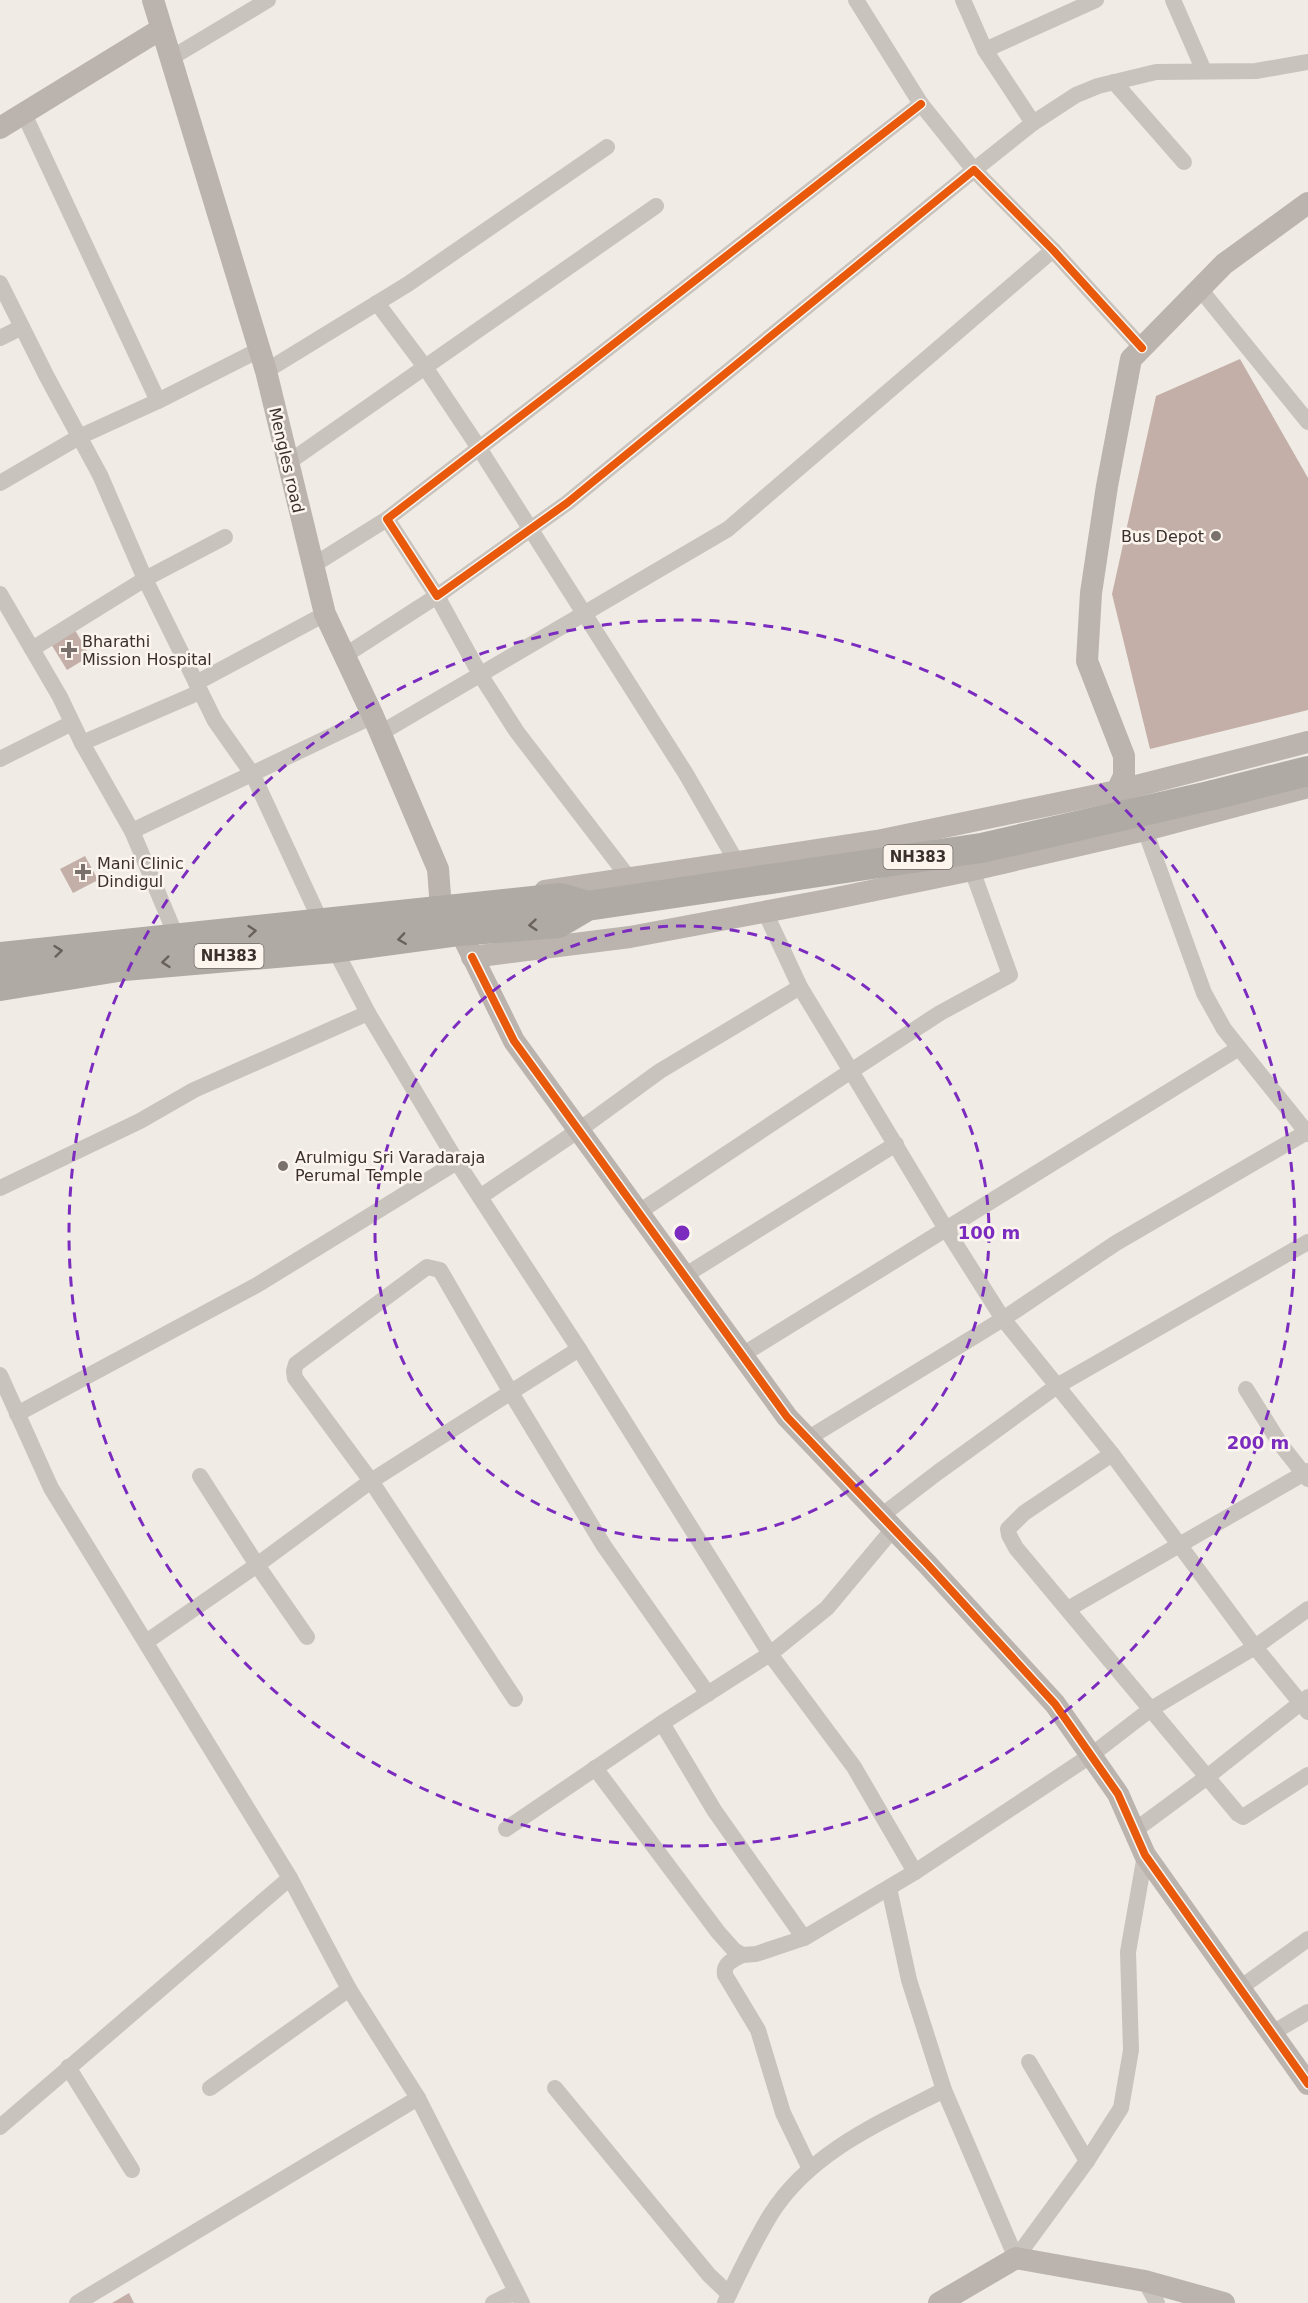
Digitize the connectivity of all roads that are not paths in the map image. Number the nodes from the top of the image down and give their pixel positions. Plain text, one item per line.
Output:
1 (153, 0) edge
2 (268, 0) edge
3 (856, 0) edge
4 (963, 0) edge
5 (1096, 0) edge
6 (1173, 0) edge
7 (161, 28) junction
8 (985, 50) junction
9 (171, 58) junction
10 (1308, 62) edge
11 (1204, 71) junction
12 (1114, 82) junction
13 (921, 104) junction
14 (24, 114) junction
15 (1033, 123) junction
16 (0, 128) edge
17 (607, 147) dead end
18 (1184, 162) dead end
19 (974, 170) junction
20 (1308, 203) edge
21 (656, 206) dead end
22 (1053, 250) junction
23 (0, 283) edge
24 (1200, 289) junction
25 (377, 303) junction
26 (22, 327) junction
27 (0, 338) edge
28 (1142, 348) junction
29 (262, 361) junction
30 (425, 367) junction
31 (158, 401) junction
32 (1308, 420) edge
33 (80, 437) junction
34 (479, 448) junction
35 (289, 462) junction
36 (0, 483) edge
37 (387, 519) junction
38 (529, 529) junction
39 (225, 537) dead end
40 (312, 566) junction
41 (146, 579) junction
42 (0, 594) edge
43 (437, 596) junction
44 (325, 614) junction
45 (584, 615) junction
46 (32, 649) junction
47 (344, 656) junction
48 (480, 675) junction
49 (198, 687) junction
50 (72, 723) junction
51 (376, 725) junction
52 (1308, 742) edge
53 (82, 743) junction
54 (1246, 758) junction
55 (0, 759) edge
56 (1308, 771) edge
57 (253, 775) junction
58 (1308, 787) edge
59 (1117, 791) junction
60 (1256, 800) junction
61 (1145, 830) junction
62 (132, 831) junction
63 (736, 861) junction
64 (972, 870) junction
65 (625, 889) junction
66 (765, 912) junction
67 (454, 923) junction
68 (328, 936) junction
69 (177, 938) junction
70 (0, 957) edge
71 (0, 986) edge
72 (800, 987) junction
73 (368, 1013) junction
74 (1239, 1048) junction
75 (851, 1071) junction
76 (579, 1130) junction
77 (1307, 1133) edge
78 (896, 1144) junction
79 (457, 1162) junction
80 (0, 1188) edge
81 (480, 1197) junction
82 (639, 1212) junction
83 (946, 1229) junction
84 (1308, 1242) edge
85 (684, 1276) junction
86 (1003, 1318) junction
87 (579, 1349) junction
88 (742, 1355) junction
89 (0, 1375) edge
90 (1057, 1386) junction
91 (1246, 1389) dead end
92 (510, 1391) junction
93 (17, 1414) junction
94 (807, 1439) junction
95 (1112, 1454) junction
96 (1306, 1474) edge
97 (201, 1476) dead end
98 (371, 1481) junction
99 (887, 1523) junction
100 (1179, 1545) junction
101 (257, 1565) junction
102 (1068, 1609) junction
103 (1308, 1609) edge
104 (308, 1637) dead end
105 (146, 1642) junction
106 (1255, 1647) junction
107 (770, 1654) junction
108 (708, 1694) junction
109 (515, 1699) dead end
110 (1305, 1704) edge
111 (1151, 1709) junction
112 (662, 1723) junction
113 (1090, 1756) junction
114 (595, 1768) junction
115 (1308, 1775) edge
116 (1207, 1777) junction
117 (506, 1829) dead end
118 (1134, 1831) junction
119 (1145, 1855) junction
120 (915, 1872) junction
121 (290, 1878) junction
122 (889, 1888) junction
123 (804, 1938) junction
124 (1308, 1939) edge
125 (742, 1955) junction
126 (1240, 1988) junction
127 (349, 1989) junction
128 (1308, 2012) edge
129 (1272, 2033) junction
130 (1029, 2062) dead end
131 (68, 2067) junction
132 (1308, 2084) edge
133 (210, 2088) dead end
134 (555, 2088) dead end
135 (944, 2090) junction
136 (418, 2098) junction
137 (0, 2127) edge
138 (1088, 2161) junction
139 (810, 2169) junction
140 (132, 2170) dead end
141 (1016, 2258) junction
142 (1145, 2281) junction
143 (518, 2297) edge
144 (727, 2299) edge
145 (77, 2303) edge
146 (493, 2303) edge
147 (939, 2303) edge
148 (1157, 2303) edge
149 (1224, 2303) edge

1 - 7 main road, Mengles road
2 - 9 street
3 - 13 street
4 - 8 street
5 - 8 street
6 - 11 street
7 - 9 main road, Mengles road
7 - 14 main road
8 - 15 street
9 - 29 main road, Mengles road
10 - 11 street
11 - 12 street
12 - 15 street
12 - 18 street
13 - 19 street
13 - 34 street
14 - 16 main road
14 - 31 street
15 - 19 street
17 - 25 street
19 - 22 street
19 - 38 street
20 - 24 main road
21 - 30 street
22 - 28 street
22 - 45 street
23 - 26 street
24 - 28 main road
24 - 32 street
25 - 29 street
25 - 30 street
26 - 27 street
26 - 33 street
28 - 59 main road
29 - 31 street
29 - 35 main road, Mengles road
30 - 34 street
30 - 35 street
31 - 33 street
33 - 36 street
33 - 41 street
34 - 37 street
34 - 38 street
35 - 40 main road, Mengles road
37 - 40 street
37 - 43 street
38 - 43 street
38 - 45 street
39 - 41 street
40 - 44 main road, Mengles road
41 - 46 street
41 - 49 street
42 - 46 street
43 - 47 street
43 - 48 street
44 - 47 main road, Mengles road
44 - 49 street
45 - 48 street
45 - 63 street
46 - 50 street
47 - 51 main road, Mengles road
48 - 51 street
48 - 65 street
49 - 53 street
49 - 57 street
50 - 53 street
50 - 55 street
51 - 57 street
51 - 67 main road, Mengles road
52 - 54 main road
53 - 62 street
54 - 59 main road
54 - 60 main road
56 - 65 highway, NH383, bridge
57 - 62 street
57 - 68 street
58 - 60 main road
59 - 63 main road
60 - 61 main road
61 - 64 main road
61 - 74 street
62 - 69 street
63 - 65 main road
64 - 66 main road
64 - 75 street
65 - 67 main road
65 - 67 highway
66 - 67 main road
66 - 72 street
67 - 68 highway, NH383
67 - 76 main road
69 -> 68 highway, NH383
68 -> 71 highway, NH383
68 - 73 street
70 -> 69 highway, NH383
72 - 75 street
72 - 76 street
73 - 79 street
73 - 80 street
74 - 77 street
74 - 83 street
75 - 78 street
75 - 82 street
76 - 81 street
76 - 82 main road
77 - 86 street
78 - 83 street
78 - 85 street
79 - 81 street
79 - 93 street
81 - 87 street
82 - 85 main road
83 - 86 street
83 - 88 street
84 - 90 street
85 - 88 main road
86 - 90 street
86 - 94 street
87 - 92 street
87 - 107 street
88 - 94 main road
89 - 93 street
90 - 95 street
90 - 99 street
91 - 96 street
92 - 98 street
92 - 98 street
92 - 108 street
93 - 105 street
94 - 99 main road
95 - 100 street
95 - 102 street
96 - 100 street
97 - 101 street
98 - 101 street
98 - 109 street
99 - 107 street
99 - 113 main road
100 - 102 street
100 - 106 street
101 - 104 street
101 - 105 street
102 - 111 street
103 - 106 street
105 - 121 street
106 - 110 street
106 - 111 street
107 - 108 street
107 - 120 street
108 - 112 street
110 - 116 street
111 - 113 street
111 - 116 street
112 - 114 street
112 - 123 street
113 - 118 main road
113 - 120 street
114 - 117 street
114 - 125 street
115 - 116 street
116 - 118 street
118 - 119 main road
119 - 126 main road
119 - 138 street
120 - 122 street
121 - 127 street
121 - 131 street
122 - 123 street
122 - 135 street
123 - 125 street
124 - 126 street
125 - 139 street
126 - 129 main road
127 - 133 street
127 - 136 street
128 - 129 street
129 - 132 main road
130 - 138 street
131 - 137 street
131 - 140 street
134 - 144 street
135 - 139 street
135 - 141 street
136 - 143 street
136 - 145 street
138 - 141 street
139 - 144 street
141 - 142 main road
141 - 147 main road
142 - 148 street
142 - 149 main road
143 - 146 street

